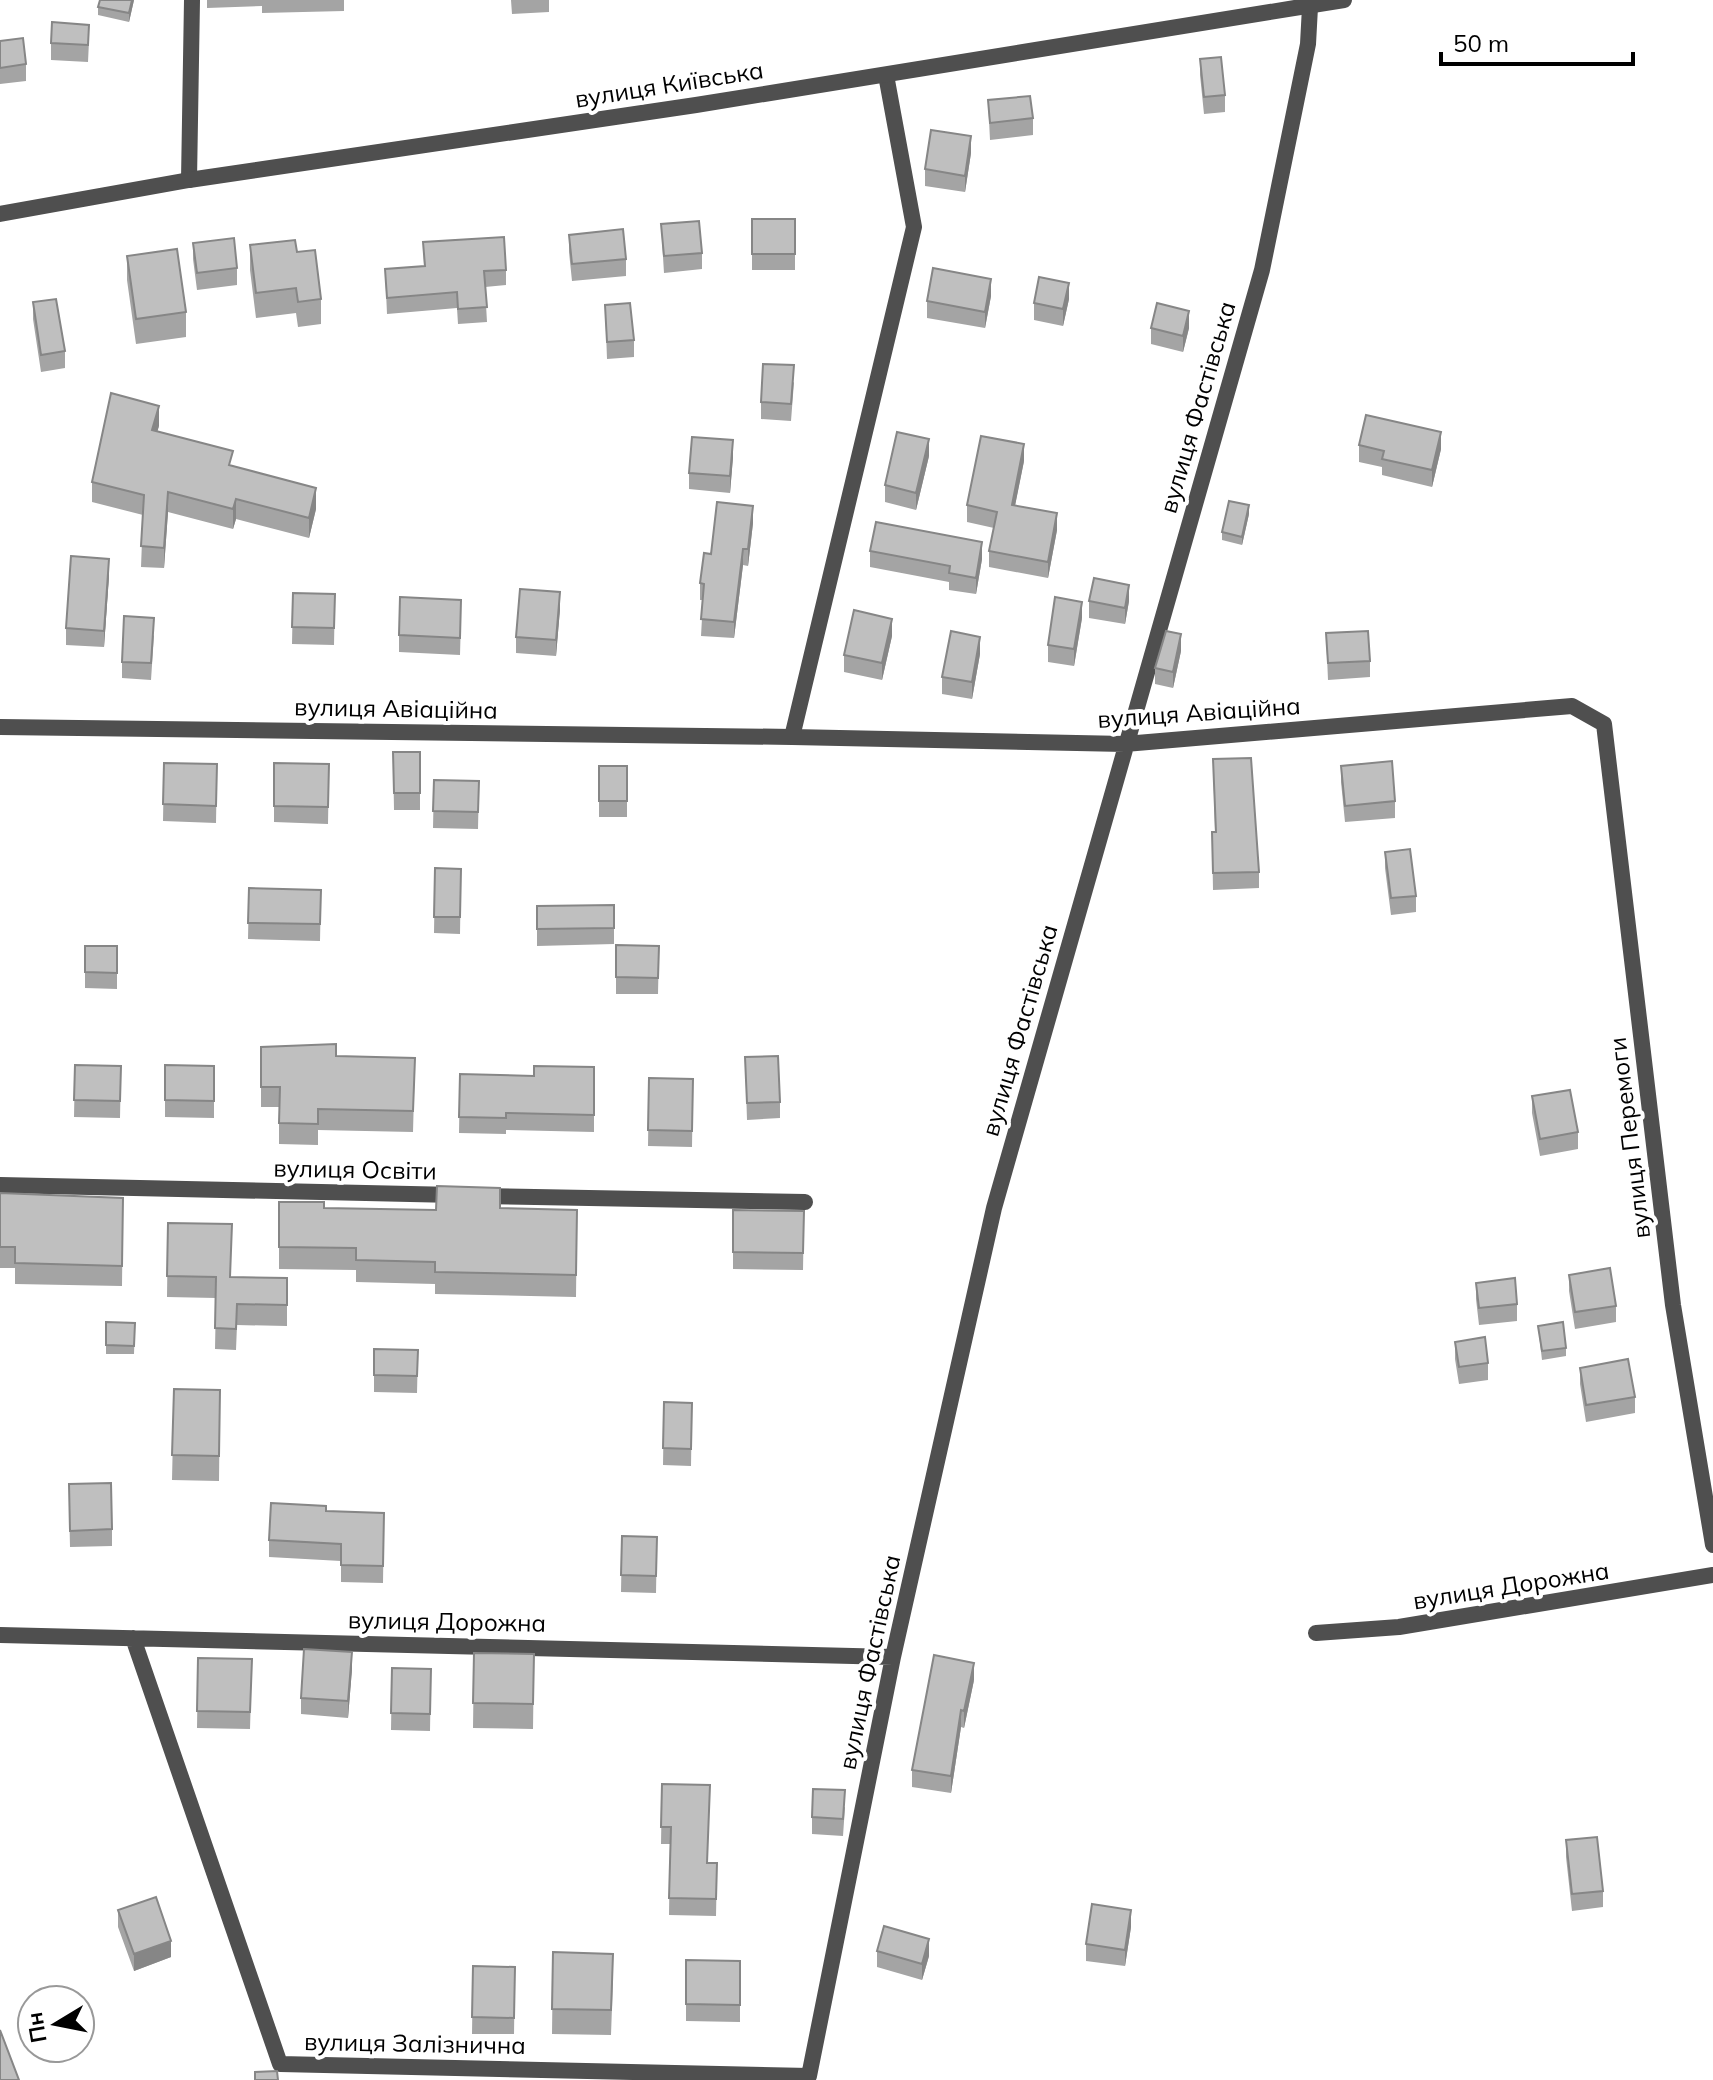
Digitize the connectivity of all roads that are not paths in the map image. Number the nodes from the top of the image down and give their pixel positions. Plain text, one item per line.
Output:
1 (192, 0) edge
2 (1344, 0) edge
3 (1310, 7) junction
4 (886, 75) junction
5 (189, 180) junction
6 (0, 214) edge
7 (1604, 724) joint
8 (0, 727) edge
9 (792, 737) junction
10 (1125, 744) junction
11 (0, 1185) edge
12 (805, 1202) dead end
13 (1713, 1545) edge
14 (1713, 1575) edge
15 (1316, 1633) dead end
16 (0, 1635) edge
17 (133, 1638) junction
18 (893, 1657) junction
19 (809, 2076) joint

1 - 5 street
2 - 3 street, вулиця Київська
3 - 4 street, вулиця Київська
3 - 10 street, вулиця Фастівська
4 - 5 street, вулиця Київська
4 - 9 street
5 - 6 street, вулиця Київська
7 - 10 street, вулиця Авіаційна
7 - 13 street, вулиця Перемоги
8 - 9 street, вулиця Авіаційна
9 - 10 street, вулиця Авіаційна
10 - 18 street, вулиця Фастівська
11 - 12 street, вулиця Освіти
14 - 15 street, вулиця Дорожна
16 - 17 street, вулиця Дорожна
17 - 18 street, вулиця Дорожна
17 - 19 street, вулиця Залізнична
18 - 19 street, вулиця Фастівська

